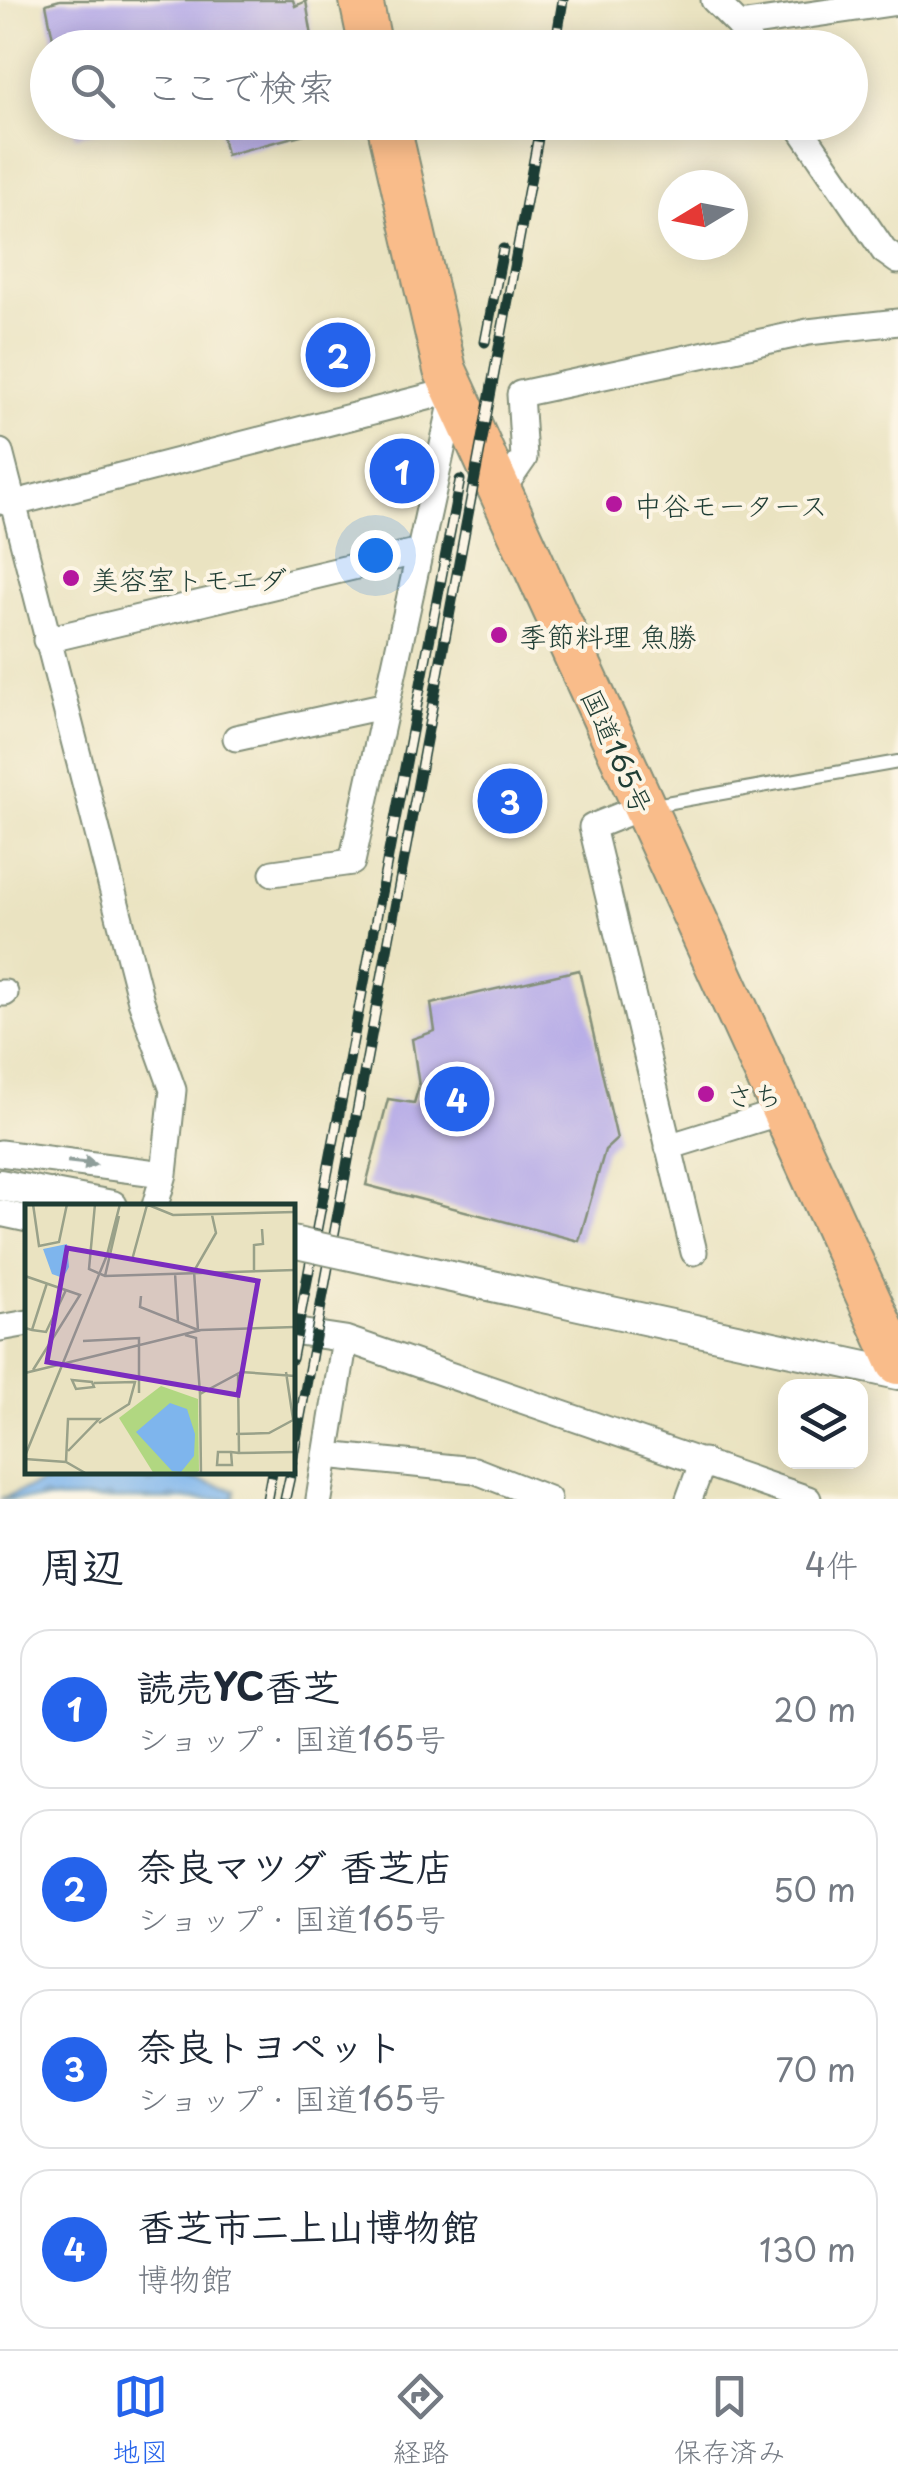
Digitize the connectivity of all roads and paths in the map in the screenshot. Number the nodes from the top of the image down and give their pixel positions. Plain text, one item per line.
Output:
1 (361, 0) edge
2 (714, 0) edge
3 (898, 2) edge
4 (739, 25) junction
5 (368, 30) edge
6 (742, 30) edge
7 (392, 140) edge
8 (808, 140) edge
9 (898, 260) edge
10 (898, 322) edge
11 (455, 390) junction
12 (0, 452) edge
13 (501, 490) junction
14 (5, 502) edge
15 (420, 551) junction
16 (46, 640) junction
17 (386, 704) junction
18 (236, 738) dead end
19 (898, 762) edge
20 (642, 807) junction
21 (273, 873) dead end
22 (781, 1112) junction
23 (668, 1147) junction
24 (0, 1152) edge
25 (164, 1174) junction
26 (0, 1184) edge
27 (102, 1204) edge
28 (156, 1204) edge
29 (0, 1213) edge
30 (25, 1218) edge
31 (295, 1243) edge
32 (694, 1252) dead end
33 (25, 1324) edge
34 (0, 1328) edge
35 (295, 1332) edge
36 (344, 1340) junction
37 (895, 1350) edge
38 (326, 1455) junction
39 (703, 1462) junction
40 (318, 1499) edge
41 (548, 1499) edge
42 (689, 1499) edge
43 (808, 1499) edge

1 - 5 highway
2 - 4 street
3 - 4 street
4 - 6 street
7 - 11 highway, 国道165号
8 - 9 street
10 - 13 street
11 - 13 highway, 国道165号
11 - 14 street
11 - 15 street
12 - 14 street
13 - 20 highway, 国道165号
14 - 16 street
15 - 16 street
15 - 17 street
16 - 25 street
17 - 18 street
17 - 21 street
19 - 20 lane
20 - 22 highway, 国道165号
20 - 23 street
22 - 23 street
22 - 37 highway, 国道165号
23 - 32 street
24 -> 25 street
25 - 28 street
26 - 27 street
29 - 30 street
31 - 37 street, bridge
33 - 34 street
35 - 36 street
36 - 38 street
36 - 39 street
38 - 40 street
38 - 41 street
39 - 42 street
39 - 43 street

